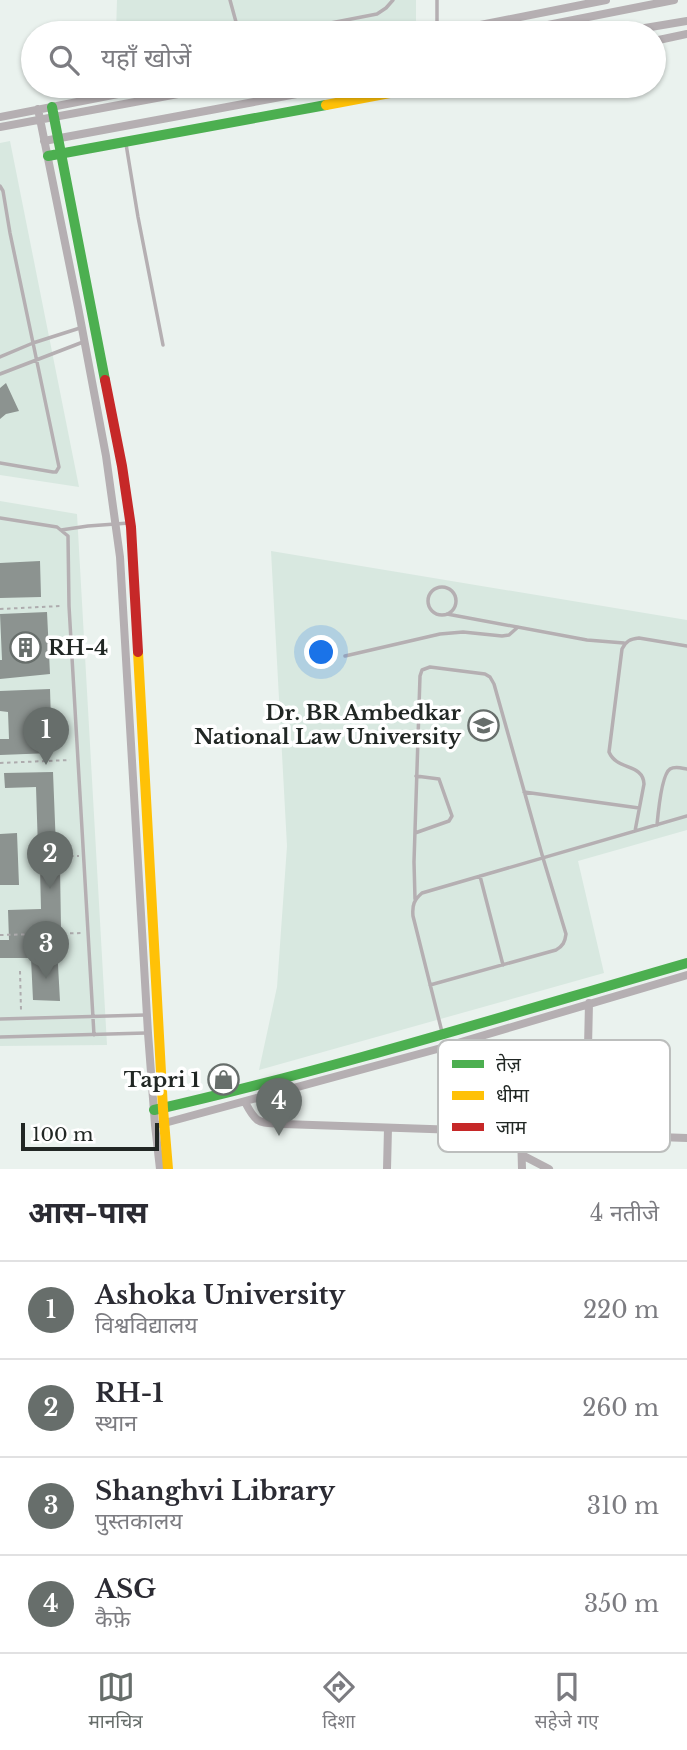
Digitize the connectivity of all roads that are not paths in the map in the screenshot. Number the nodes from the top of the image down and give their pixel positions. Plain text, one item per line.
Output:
1 (230, 0) edge
2 (393, 0) edge
3 (437, 0) edge
4 (606, 0) edge
5 (674, 0) edge
6 (236, 21) edge
7 (341, 21) edge
8 (438, 21) edge
9 (499, 21) edge
10 (568, 21) edge
11 (687, 21) edge
12 (666, 24) edge
13 (687, 34) edge
14 (666, 38) edge
15 (108, 98) edge
16 (140, 98) edge
17 (275, 98) edge
18 (364, 98) edge
19 (53, 111) junction
20 (39, 114) junction
21 (0, 117) edge
22 (0, 127) edge
23 (58, 138) junction
24 (44, 141) junction
25 (125, 142) junction
26 (61, 153) junction
27 (48, 156) junction
28 (0, 186) edge
29 (82, 327) junction
30 (85, 341) junction
31 (33, 343) junction
32 (163, 345) dead end
33 (0, 357) edge
34 (37, 358) junction
35 (0, 374) edge
36 (0, 463) edge
37 (0, 518) edge
38 (130, 523) junction
39 (117, 524) junction
40 (61, 530) junction
41 (447, 614) junction
42 (518, 627) junction
43 (625, 643) junction
44 (687, 646) edge
45 (345, 656) dead end
46 (687, 769) edge
47 (416, 776) junction
48 (524, 792) junction
49 (639, 808) junction
50 (687, 816) edge
51 (657, 825) junction
52 (635, 831) junction
53 (415, 833) junction
54 (542, 858) junction
55 (480, 876) junction
56 (415, 899) junction
57 (687, 963) edge
58 (503, 965) junction
59 (687, 975) edge
60 (430, 985) junction
61 (589, 1003) junction
62 (147, 1015) junction
63 (92, 1016) junction
64 (0, 1019) edge
65 (464, 1028) junction
66 (148, 1033) junction
67 (442, 1034) junction
68 (93, 1035) junction
69 (0, 1037) edge
70 (467, 1040) joint
71 (588, 1040) edge
72 (438, 1048) edge
73 (245, 1102) junction
74 (158, 1110) junction
75 (160, 1124) junction
76 (388, 1128) junction
77 (438, 1130) edge
78 (522, 1152) edge
79 (522, 1155) junction
80 (160, 1169) edge
81 (168, 1169) edge
82 (387, 1169) edge
83 (522, 1169) edge
84 (549, 1169) edge

1 - 6 lane
2 - 7 lane
3 - 8 lane
4 - 9 street
5 - 10 street
11 - 12 street
13 - 14 street
15 - 19 street
16 - 19 street
17 - 23 street
18 - 25 street
19 - 20 street
19 - 23 street
20 - 21 street
20 - 22 street
20 - 24 street
23 - 24 street
23 - 26 street
24 - 27 street
25 - 26 street
25 - 32 lane
26 - 27 street
26 - 38 street
27 - 29 street
28 - 31 lane
29 - 30 street
29 - 31 lane
30 - 34 lane
30 - 39 street
31 - 33 lane
31 - 34 lane
34 - 35 lane
34 - 36 lane
37 - 40 lane
38 - 39 lane
38 - 74 street
39 - 40 lane
39 - 62 street
40 - 63 lane
41 - 41 lane
41 - 42 lane
42 - 43 lane
42 - 45 lane
43 - 44 lane
43 - 49 lane
46 - 51 lane
47 - 48 lane
47 - 53 lane
47 - 53 lane
48 - 49 lane
48 - 54 lane
49 - 52 lane
50 - 51 lane
51 - 52 lane
52 - 54 lane
53 - 56 lane
54 - 55 lane
54 - 58 lane
55 - 56 lane
55 - 58 lane
56 - 60 lane
57 - 65 street
58 - 60 lane
59 - 61 street
60 - 67 lane
61 - 70 street
61 - 71 street
62 - 63 lane
62 - 66 street
63 - 64 lane
63 - 68 lane
65 - 67 street
65 - 70 street
66 - 68 lane
66 - 74 street
67 - 74 street
68 - 69 lane
72 - 73 street
73 - 75 street
73 - 76 street
74 - 75 street
75 - 80 street
75 - 81 street
76 - 77 street
76 - 82 street
78 - 79 street
79 - 83 street
79 - 84 street

